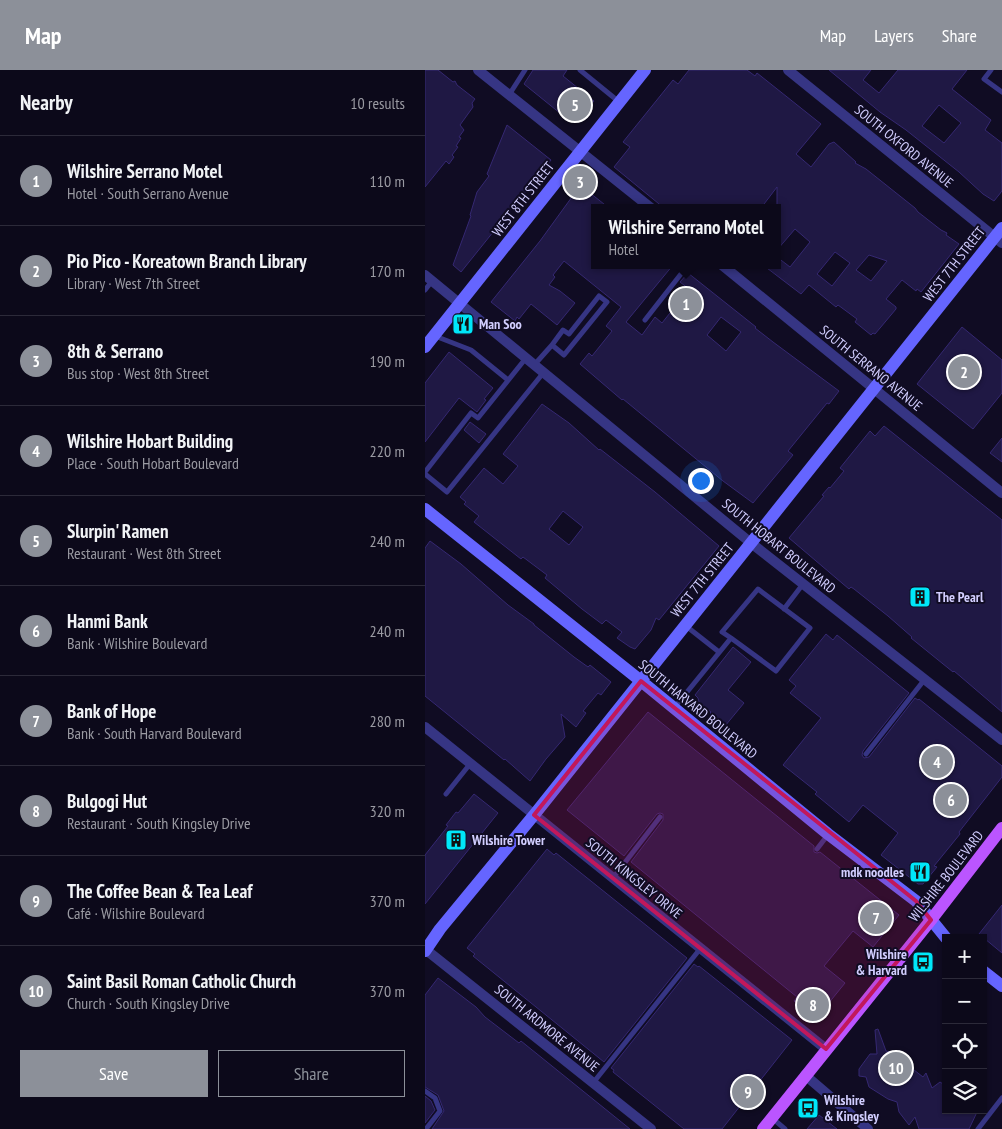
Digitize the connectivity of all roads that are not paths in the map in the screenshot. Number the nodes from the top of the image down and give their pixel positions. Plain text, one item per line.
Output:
1 (478, 70) edge
2 (525, 70) edge
3 (580, 70) edge
4 (645, 70) edge
5 (788, 70) edge
6 (991, 70) edge
7 (1002, 92) edge
8 (509, 95) junction
9 (619, 102) junction
10 (581, 150) junction
11 (646, 204) edge
12 (1000, 236) edge
13 (685, 269) edge
14 (727, 269) edge
15 (429, 278) edge
16 (425, 290) edge
17 (459, 303) junction
18 (645, 320) dead end
19 (434, 336) junction
20 (552, 345) junction
21 (425, 347) edge
22 (530, 361) junction
23 (544, 372) junction
24 (509, 380) junction
25 (874, 388) junction
26 (425, 473) edge
27 (1002, 493) edge
28 (425, 509) edge
29 (751, 543) junction
30 (804, 584) junction
31 (784, 608) junction
32 (685, 625) junction
33 (731, 638) junction
34 (719, 652) junction
35 (925, 680) junction
36 (641, 681) junction
37 (674, 708) junction
38 (425, 727) edge
39 (1002, 740) edge
40 (866, 754) dead end
41 (470, 764) junction
42 (446, 794) dead end
43 (534, 815) junction
44 (660, 818) dead end
45 (1002, 828) edge
46 (829, 834) junction
47 (817, 849) dead end
48 (613, 878) junction
49 (931, 920) junction
50 (943, 934) edge
51 (700, 949) junction
52 (425, 950) edge
53 (987, 975) edge
54 (1002, 986) edge
55 (825, 1049) junction
56 (805, 1076) junction
57 (593, 1083) junction
58 (425, 1091) edge
59 (1002, 1098) edge
60 (772, 1118) junction
61 (427, 1129) edge
62 (651, 1129) edge
63 (763, 1129) edge
64 (785, 1129) edge
65 (868, 1129) edge
66 (978, 1129) edge

1 - 8 street
2 - 8 lane
3 - 9 lane
4 - 9 street, WEST 8TH STREET
5 - 12 street, SOUTH OXFORD AVENUE
6 - 7 lane
8 - 10 street
9 - 10 street, WEST 8TH STREET
10 - 11 street
10 - 17 street, WEST 8TH STREET
12 - 25 street, WEST 7TH STREET
13 - 18 lane
14 - 25 street, SOUTH SERRANO AVENUE
15 - 16 lane
15 - 17 street, SOUTH HOBART BOULEVARD
17 - 19 street, WEST 8TH STREET
17 - 22 street, SOUTH HOBART BOULEVARD
19 - 21 street, WEST 8TH STREET
19 - 24 lane
20 - 20 lane
20 - 22 lane
22 - 23 street, SOUTH HOBART BOULEVARD
22 - 24 lane
23 - 26 lane
23 - 29 street, SOUTH HOBART BOULEVARD
24 - 26 lane
25 - 27 street, SOUTH SERRANO AVENUE
25 - 29 street, WEST 7TH STREET
28 - 36 street, SOUTH HARVARD BOULEVARD
29 - 30 street, SOUTH HOBART BOULEVARD
29 - 32 street, WEST 7TH STREET
30 - 31 lane
30 - 35 street, SOUTH HOBART BOULEVARD
31 - 33 lane
31 - 33 lane
32 - 34 lane
32 - 36 street, WEST 7TH STREET
33 - 34 lane
34 - 37 lane
35 - 39 street, SOUTH HOBART BOULEVARD
35 - 40 lane
36 - 37 street, SOUTH HARVARD BOULEVARD
36 - 43 street, WEST 7TH STREET
37 - 46 street, SOUTH HARVARD BOULEVARD
38 - 41 street, SOUTH KINGSLEY DRIVE
41 - 42 lane
41 - 43 street, SOUTH KINGSLEY DRIVE
43 - 48 street, SOUTH KINGSLEY DRIVE
43 - 52 street, WEST 7TH STREET
44 - 48 lane
45 - 49 main road, WILSHIRE BOULEVARD
46 - 47 lane
46 - 49 street, SOUTH HARVARD BOULEVARD
48 - 51 street, SOUTH KINGSLEY DRIVE
49 - 50 street, SOUTH HARVARD BOULEVARD
49 - 55 main road, WILSHIRE BOULEVARD
51 - 55 street, SOUTH KINGSLEY DRIVE
51 - 57 lane
52 - 57 street, SOUTH ARDMORE AVENUE
53 - 54 street
55 - 56 main road, WILSHIRE BOULEVARD
56 - 60 main road, WILSHIRE BOULEVARD
56 - 65 street
57 - 62 street, SOUTH ARDMORE AVENUE
58 - 61 lane
59 - 66 lane
60 - 63 main road, WILSHIRE BOULEVARD
60 - 64 lane

